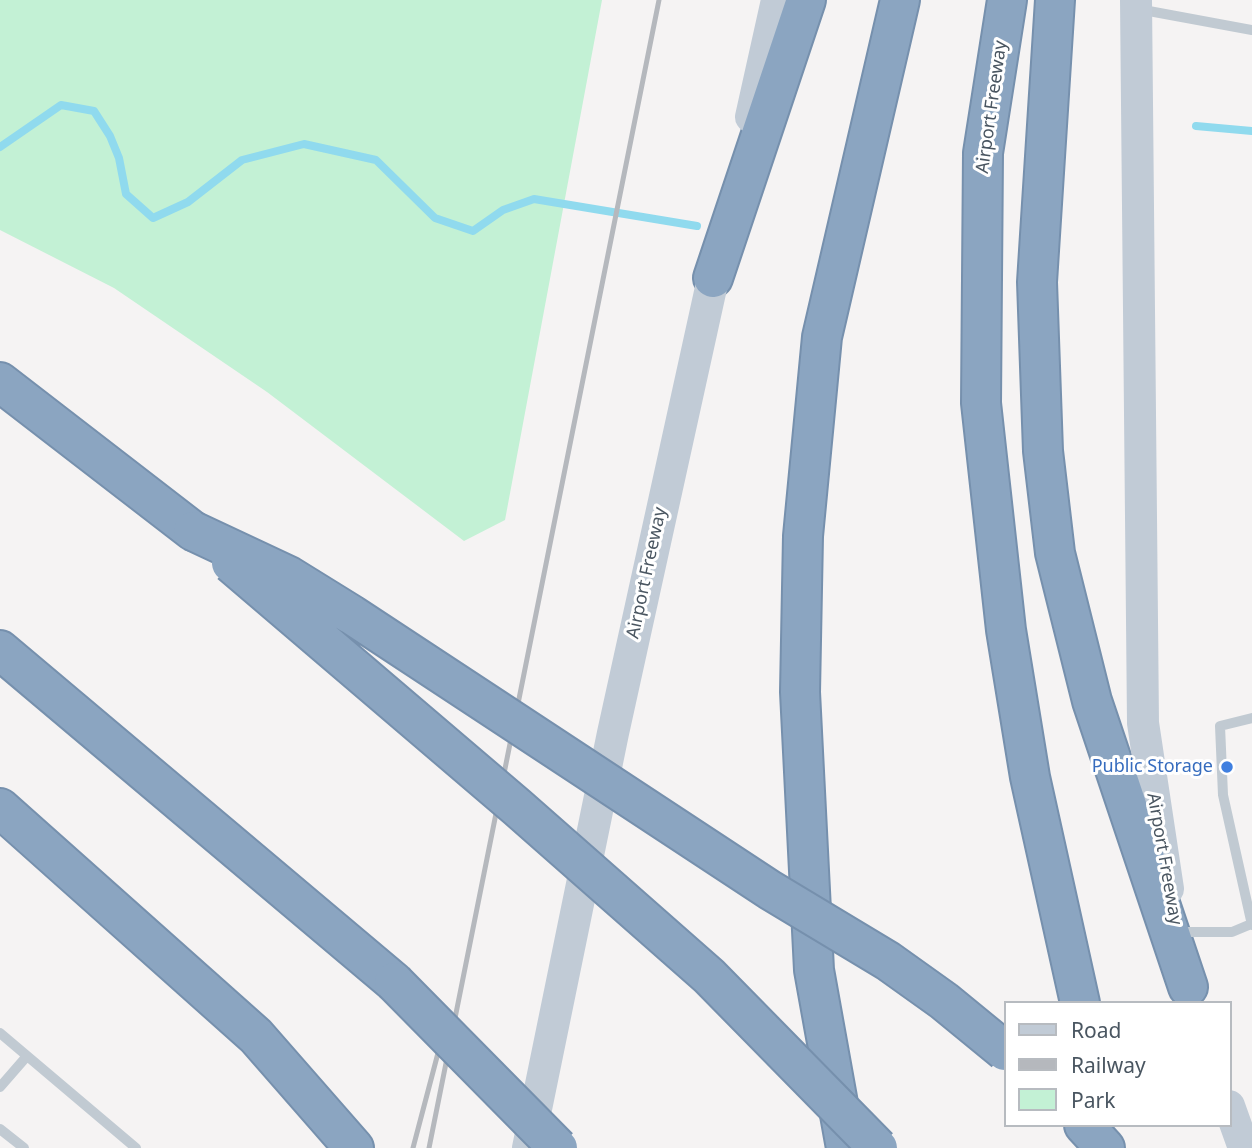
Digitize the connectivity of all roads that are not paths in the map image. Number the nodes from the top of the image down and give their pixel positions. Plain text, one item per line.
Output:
1 (777, 0) edge
2 (806, 0) edge
3 (900, 0) edge
4 (1007, 0) edge
5 (1055, 0) edge
6 (1136, 4) edge
7 (1252, 30) edge
8 (713, 278) junction
9 (0, 382) edge
10 (193, 531) junction
11 (0, 650) edge
12 (1252, 718) edge
13 (0, 808) edge
14 (1252, 925) edge
15 (1176, 932) junction
16 (1190, 995) edge
17 (1080, 1001) edge
18 (0, 1033) edge
19 (1004, 1050) edge
20 (27, 1056) junction
21 (0, 1087) edge
22 (1231, 1112) edge
23 (1086, 1127) edge
24 (1113, 1127) edge
25 (0, 1129) edge
26 (24, 1148) edge
27 (136, 1148) edge
28 (354, 1148) edge
29 (528, 1148) edge
30 (558, 1148) edge
31 (846, 1148) edge
32 (878, 1148) edge
33 (1105, 1148) edge
34 (1120, 1148) edge
35 (1244, 1148) edge

1 - 8 main road, Airport Freeway
2 - 8 highway
3 - 31 highway
4 - 17 highway, Airport Freeway
5 - 16 highway
6 - 7 lane
6 - 15 main road, Airport Freeway
8 - 29 main road, Airport Freeway
9 - 10 highway
10 - 19 highway, bridge
10 - 32 highway, bridge
11 - 30 highway, bridge
12 - 14 lane
13 - 28 highway
14 - 15 lane
15 - 16 main road, Airport Freeway
18 - 20 lane
20 - 21 lane
20 - 27 lane
22 - 35 main road
23 - 33 highway
24 - 34 highway
25 - 26 lane

